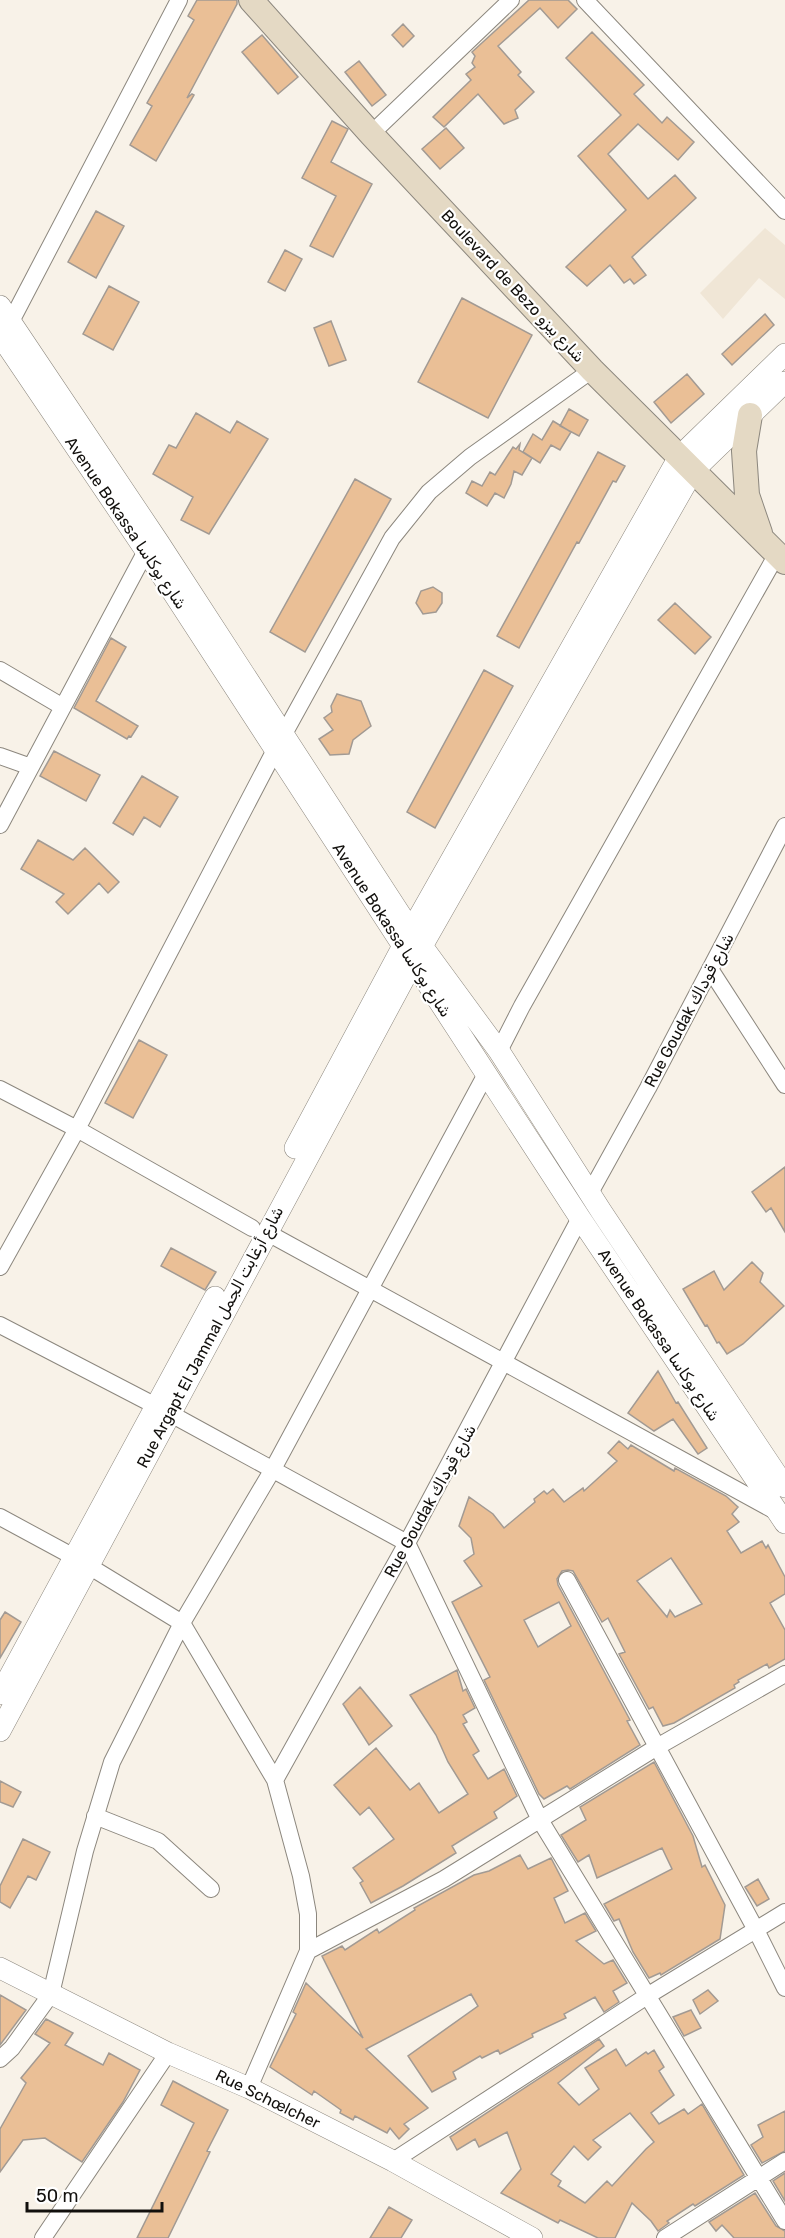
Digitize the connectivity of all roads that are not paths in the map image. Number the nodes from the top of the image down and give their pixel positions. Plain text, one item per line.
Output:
1 (179, 0) edge
2 (251, 0) edge
3 (511, 0) edge
4 (585, 0) edge
5 (371, 134) junction
6 (785, 211) edge
7 (3, 329) edge
8 (785, 354) edge
9 (592, 370) junction
10 (785, 382) edge
11 (750, 415) junction
12 (686, 464) junction
13 (146, 551) junction
14 (775, 551) edge
15 (0, 670) edge
16 (63, 707) junction
17 (279, 742) junction
18 (0, 756) edge
19 (31, 767) junction
20 (0, 825) edge
21 (785, 826) edge
22 (412, 946) junction
23 (710, 969) junction
24 (499, 1051) junction
25 (486, 1074) junction
26 (785, 1085) edge
27 (0, 1089) edge
28 (77, 1129) junction
29 (590, 1193) junction
30 (580, 1218) junction
31 (259, 1230) junction
32 (0, 1267) edge
33 (370, 1288) junction
34 (0, 1325) edge
35 (505, 1362) junction
36 (162, 1410) junction
37 (273, 1469) junction
38 (785, 1487) edge
39 (0, 1517) edge
40 (782, 1518) edge
41 (407, 1543) junction
42 (81, 1562) junction
43 (567, 1580) dead end
44 (182, 1623) junction
45 (785, 1674) edge
46 (0, 1694) edge
47 (0, 1731) edge
48 (657, 1747) junction
49 (275, 1780) junction
50 (96, 1816) junction
51 (540, 1820) junction
52 (211, 1889) dead end
53 (785, 1912) edge
54 (756, 1930) junction
55 (308, 1951) junction
56 (0, 1968) edge
57 (785, 1988) edge
58 (51, 1994) junction
59 (647, 1996) junction
60 (168, 2053) junction
61 (0, 2058) edge
62 (249, 2088) junction
63 (393, 2161) junction
64 (785, 2161) edge
65 (759, 2178) junction
66 (785, 2221) edge
67 (43, 2238) edge
68 (532, 2238) edge
69 (665, 2238) edge

1 - 7 street
2 - 5 main road, Boulevard de Bezo شارع بيزو
3 - 5 street
4 - 6 street
5 - 9 main road, Boulevard de Bezo شارع بيزو
7 - 13 street, Avenue Bokassa شارع بوكاسا
7 - 17 street, Avenue Bokassa شارع بوكاسا
8 - 12 street
9 - 12 main road, Boulevard de Bezo شارع بيزو
9 - 17 street
10 - 11 street
11 - 12 street
11 - 14 main road
12 - 14 main road, Boulevard de Bezo شارع بيزو
12 - 22 street, Rue Argapt El Jammal شارع أرغابت الجمل
13 - 16 street
13 - 17 street, Avenue Bokassa شارع بوكاسا
14 - 24 street
15 - 16 street
16 - 19 street
17 - 22 street, Avenue Bokassa شارع بوكاسا
17 - 28 street
18 - 19 street
19 - 20 street
21 - 23 street, Rue Goudak شارع قوداك
22 - 24 street, Avenue Bokassa شارع بوكاسا
22 - 25 street, Avenue Bokassa شارع بوكاسا
22 - 31 street, Rue Argapt El Jammal شارع أرغابت الجمل
23 - 26 street
23 - 29 street, Rue Goudak شارع قوداك
24 - 29 street, Avenue Bokassa شارع بوكاسا
25 - 30 street, Avenue Bokassa شارع بوكاسا
25 - 33 street
27 - 28 street
28 - 31 street
28 - 32 street
29 - 38 street, Avenue Bokassa شارع بوكاسا
30 - 35 street, Rue Goudak شارع قوداك
30 - 40 street, Avenue Bokassa شارع بوكاسا
31 - 33 street
31 - 36 street, Rue Argapt El Jammal شارع أرغابت الجمل
33 - 35 street
33 - 37 street
34 - 36 street
35 - 40 street
35 - 41 street, Rue Goudak شارع قوداك
36 - 37 street
36 - 42 street, Rue Argapt El Jammal شارع أرغابت الجمل
37 - 41 street
37 - 44 street
39 - 42 street
41 - 49 street, Rue Goudak شارع قوداك
41 - 51 street
42 - 44 street
42 - 46 street, Rue Argapt El Jammal شارع أرغابت الجمل
42 - 47 street, Rue Argapt El Jammal شارع أرغابت الجمل
43 - 48 street
44 - 49 street
44 - 50 street
45 - 48 street
48 - 51 street
48 - 54 street
49 - 55 street
50 - 52 street
50 - 58 street
51 - 55 street
51 - 59 street
53 - 54 street
54 - 57 street
54 - 59 street
55 - 62 street
56 - 58 street, Rue Schœlcher
58 - 60 street, Rue Schœlcher
58 - 61 street
59 - 63 street
59 - 65 street
60 - 62 street, Rue Schœlcher
60 - 67 street
62 - 63 street, Rue Schœlcher
63 - 68 street, Rue Schœlcher
64 - 65 street
65 - 66 street
65 - 69 street

